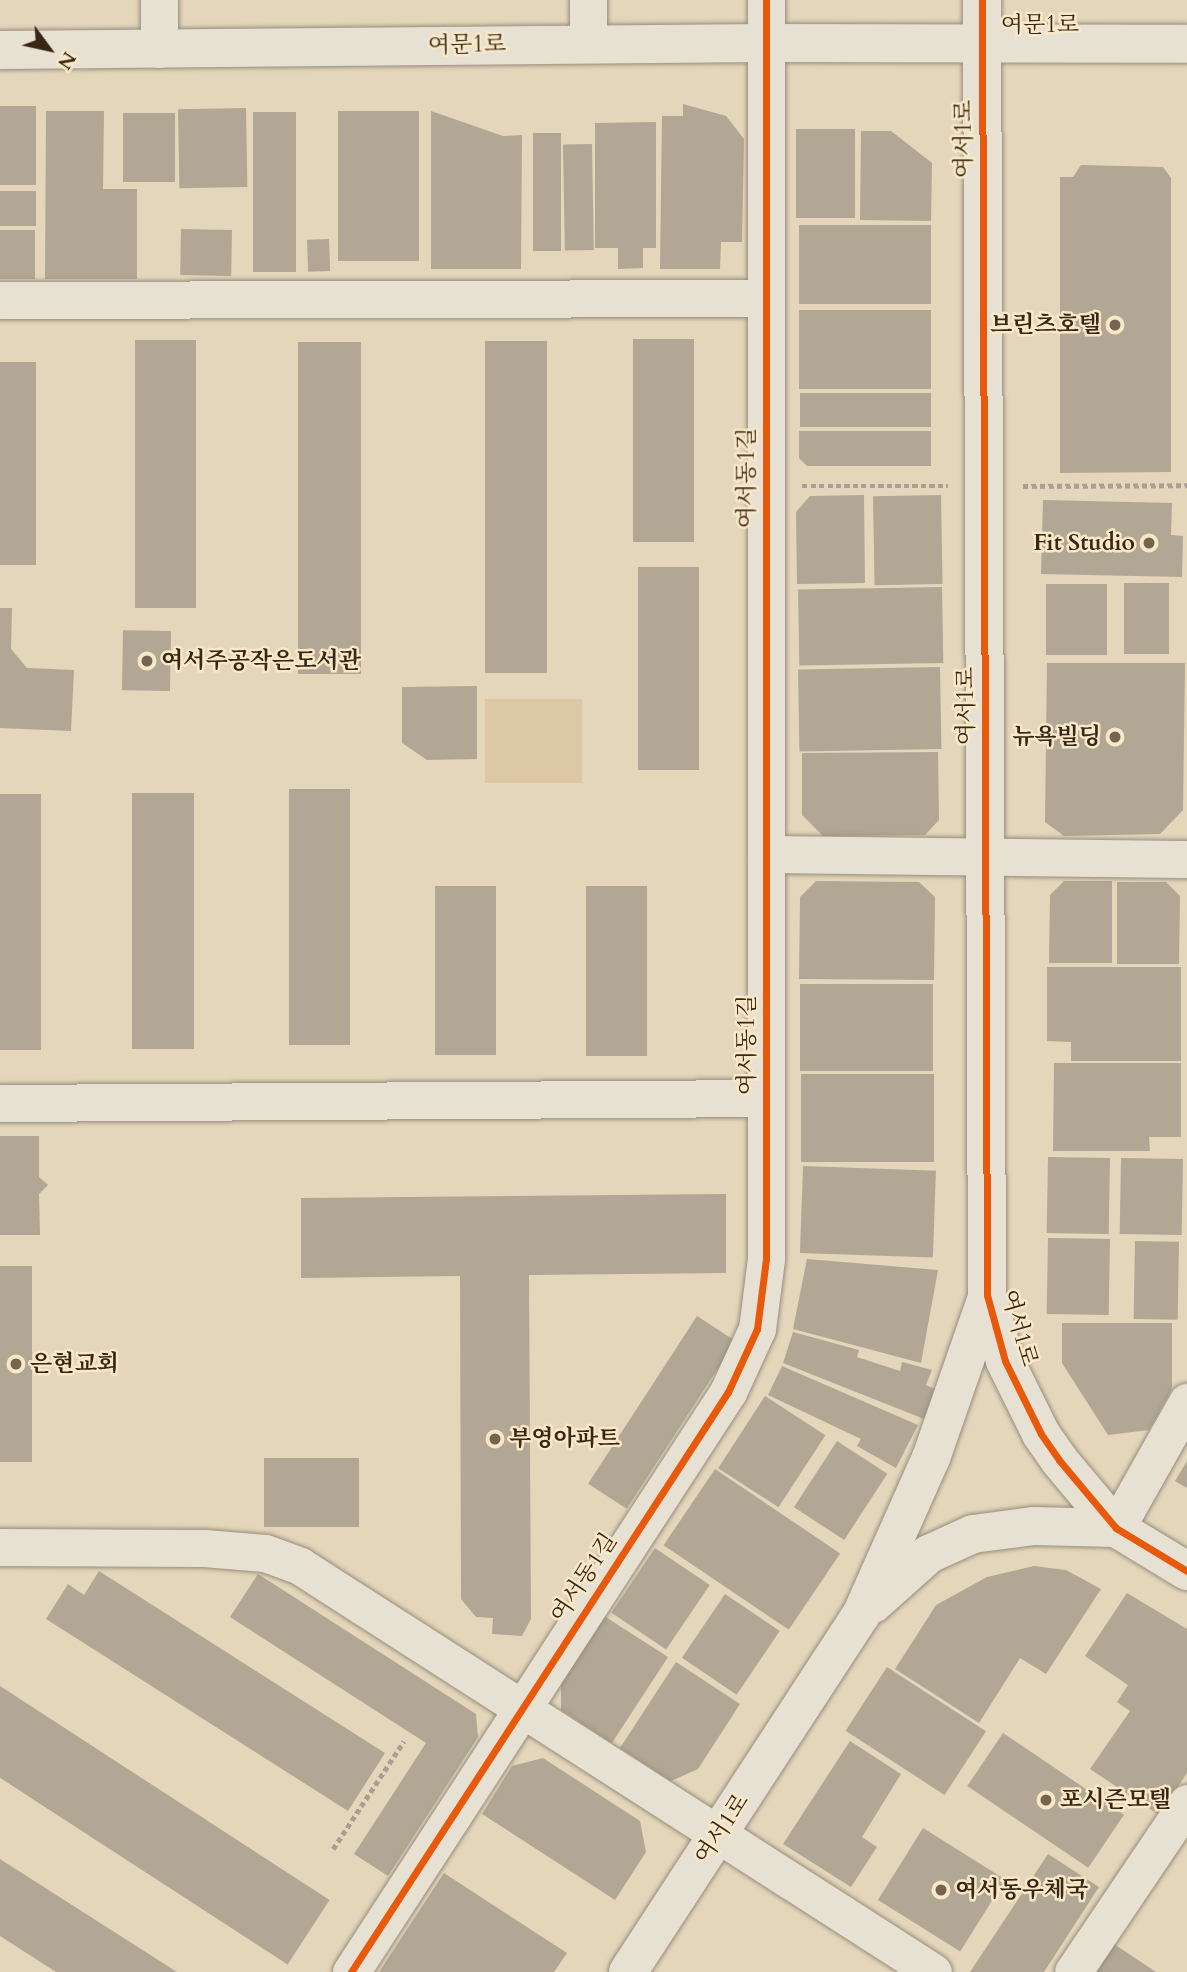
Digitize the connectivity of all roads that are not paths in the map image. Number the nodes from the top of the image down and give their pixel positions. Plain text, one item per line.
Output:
1 (159, 0) edge
2 (588, 0) edge
3 (766, 0) edge
4 (982, 0) edge
5 (766, 43) junction
6 (588, 44) junction
7 (983, 44) junction
8 (1187, 44) edge
9 (159, 49) junction
10 (0, 50) edge
11 (766, 298) junction
12 (0, 300) edge
13 (766, 854) junction
14 (986, 855) junction
15 (1187, 859) edge
16 (766, 1098) junction
17 (0, 1103) edge
18 (987, 1295) junction
19 (1187, 1402) edge
20 (1116, 1528) junction
21 (0, 1547) edge
22 (1187, 1571) edge
23 (861, 1615) junction
24 (523, 1708) junction
25 (1187, 1802) edge
26 (719, 1832) junction
27 (351, 1972) edge
28 (628, 1972) edge
29 (933, 1972) edge
30 (1073, 1972) edge

1 - 9 street
2 - 6 street
3 - 5 street, 여서동1길
4 - 7 street, 여서1로
5 - 6 street, 여문1로
5 - 7 street, 여문1로
5 - 11 street, 여서동1길
6 - 9 street, 여문1로
7 - 8 street, 여문1로
7 - 14 street, 여서1로
9 - 10 street, 여문1로
11 - 12 street
11 - 13 street, 여서동1길
13 - 14 street
13 - 16 street, 여서동1길
14 - 15 street
14 - 18 street, 여서1로
16 - 17 street
16 - 24 street, 여서동1길
18 - 20 street, 여서1로
18 - 23 street
19 - 20 street
20 - 22 street
20 - 23 street
21 - 24 street
23 - 26 street, 여서1로
24 - 26 street
24 - 27 street, 여서동1길
25 - 30 street
26 - 28 street, 여서1로
26 - 29 street

